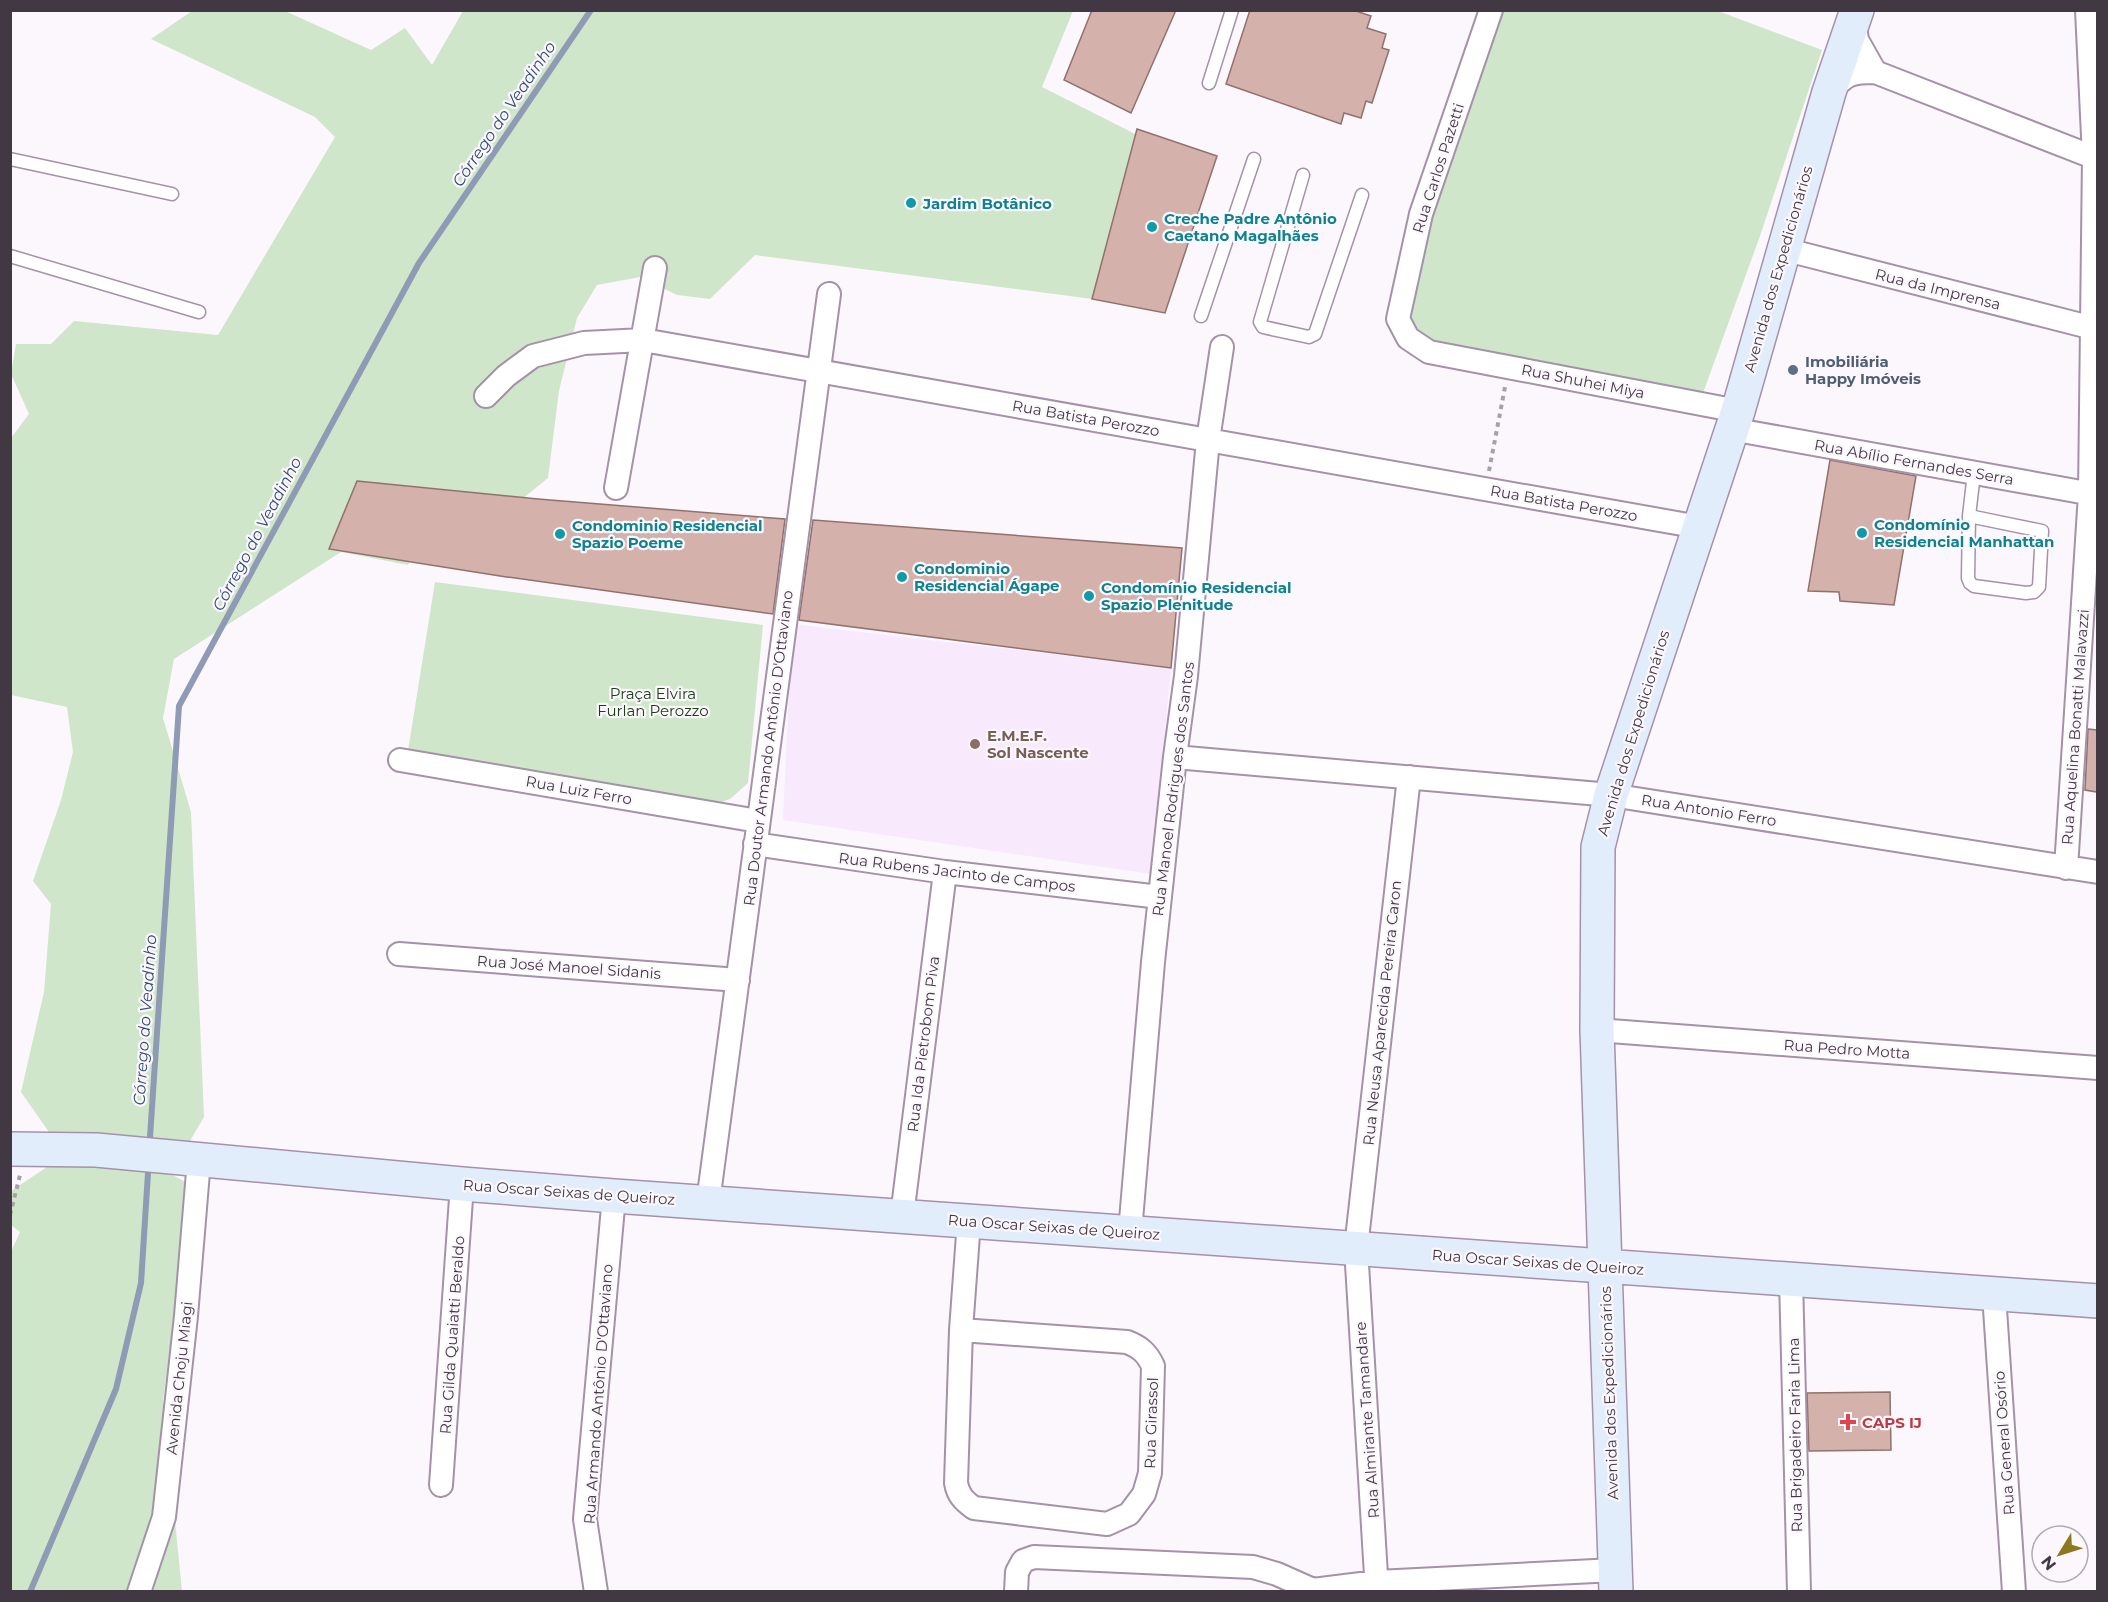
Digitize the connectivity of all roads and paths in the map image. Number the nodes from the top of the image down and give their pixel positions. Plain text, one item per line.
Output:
1 (1232, 10) edge
2 (1491, 10) edge
3 (2086, 10) edge
4 (1855, 15) edge
5 (1875, 72) junction
6 (1209, 83) dead end
7 (1829, 92) junction
8 (2096, 158) edge
9 (10, 159) edge
10 (1254, 159) dead end
11 (1303, 175) dead end
12 (172, 194) dead end
13 (1362, 195) dead end
14 (1783, 249) junction
15 (10, 256) edge
16 (655, 268) dead end
17 (829, 294) dead end
18 (199, 312) dead end
19 (1201, 316) dead end
20 (2093, 328) junction
21 (643, 340) junction
22 (1222, 347) dead end
23 (1429, 352) joint
24 (1508, 367) junction
25 (819, 371) junction
26 (486, 396) dead end
27 (1734, 420) junction
28 (1208, 440) junction
29 (1974, 473) junction
30 (616, 488) dead end
31 (1486, 489) junction
32 (2094, 494) edge
33 (1969, 516) junction
34 (1699, 527) junction
35 (1175, 757) junction
36 (400, 759) dead end
37 (1409, 777) junction
38 (1611, 795) junction
39 (758, 821) junction
40 (755, 844) junction
41 (2066, 868) junction
42 (945, 872) junction
43 (2097, 873) edge
44 (1160, 897) junction
45 (399, 954) dead end
46 (738, 980) junction
47 (1597, 1030) junction
48 (2097, 1068) edge
49 (18, 1149) edge
50 (200, 1160) junction
51 (462, 1184) junction
52 (614, 1196) junction
53 (708, 1202) junction
54 (14, 1203) dead end
55 (10, 1215) edge
56 (902, 1216) junction
57 (969, 1221) junction
58 (1130, 1232) junction
59 (1356, 1248) junction
60 (1605, 1266) junction
61 (1791, 1279) junction
62 (1994, 1294) junction
63 (2097, 1301) edge
64 (961, 1330) junction
65 (441, 1485) dead end
66 (1616, 1581) edge
67 (1377, 1587) edge
68 (1312, 1591) edge
69 (139, 1592) edge
70 (596, 1592) edge
71 (1016, 1592) edge
72 (1799, 1592) edge
73 (2013, 1592) edge

1 - 6 lane
2 - 23 street, Rua Carlos Pazetti
3 - 8 street, Rua Aquelina Bonatti Malavazzi
4 - 5 street
4 - 7 street, Avenida dos Expedicionários
5 - 7 street
5 - 8 street
7 - 14 street, Avenida dos Expedicionários
8 - 20 street, Rua Aquelina Bonatti Malavazzi
9 - 12 lane
10 - 19 lane
11 - 13 lane
14 - 20 street, Rua da Imprensa
14 - 27 street, Avenida dos Expedicionários
15 - 18 lane
16 - 21 street
17 - 25 street, Rua Doutor Armando Antônio D'Ottaviano
20 - 32 street, Rua Aquelina Bonatti Malavazzi
21 - 25 street, Rua Batista Perozzo
21 - 26 street, Rua Batista Perozzo
21 - 30 street
22 - 28 street, Rua Manoel Rodrigues dos Santos
23 - 24 street, Rua Shuhei Miya
24 - 27 street, Rua Shuhei Miya
24 - 31 path
25 - 28 street, Rua Batista Perozzo
25 - 39 street, Rua Doutor Armando Antônio D'Ottaviano
27 - 29 street, Rua Abílio Fernandes Serra
27 - 34 street, Avenida dos Expedicionários
28 - 31 street, Rua Batista Perozzo
28 - 35 street, Rua Manoel Rodrigues dos Santos
29 - 32 street, Rua Abílio Fernandes Serra
29 - 33 lane
31 - 34 street, Rua Batista Perozzo
32 - 41 street, Rua Aquelina Bonatti Malavazzi
33 - 33 lane
34 - 38 street, Avenida dos Expedicionários
35 - 37 street, Rua Antonio Ferro
35 - 44 street, Rua Manoel Rodrigues dos Santos
36 - 39 street, Rua Luiz Ferro
37 - 38 street, Rua Antonio Ferro
37 - 59 street, Rua Neusa Aparecida Pereira Caron
38 - 41 street, Rua Antonio Ferro
38 - 47 street, Avenida dos Expedicionários
39 - 40 street, Rua Doutor Armando Antônio D'Ottaviano
40 - 42 street, Rua Rubens Jacinto de Campos
40 - 46 street, Rua Doutor Armando Antônio D'Ottaviano
41 - 43 street, Rua Antonio Ferro
42 - 44 street, Rua Rubens Jacinto de Campos
42 - 56 street, Rua Ida Pietrobom Piva
44 - 58 street, Rua Manoel Rodrigues dos Santos
45 - 46 street, Rua José Manoel Sidanis
46 - 53 street, Rua Doutor Armando Antônio D'Ottaviano
47 - 48 street, Rua Pedro Motta
47 - 60 street, Avenida dos Expedicionários
49 - 50 street, Rua Oscar Seixas de Queiroz
50 - 51 street, Rua Oscar Seixas de Queiroz
50 - 69 street, Avenida Choju Miagi
51 - 52 street, Rua Oscar Seixas de Queiroz
51 - 65 street, Rua Gilda Quaiatti Beraldo
52 - 53 street, Rua Oscar Seixas de Queiroz
52 - 70 street, Rua Armando Antônio D'Ottaviano
53 - 56 street, Rua Oscar Seixas de Queiroz
54 - 55 path
56 - 57 street, Rua Oscar Seixas de Queiroz
57 - 58 street, Rua Oscar Seixas de Queiroz
57 - 64 street, Rua Girassol
58 - 59 street, Rua Oscar Seixas de Queiroz
59 - 60 street, Rua Oscar Seixas de Queiroz
59 - 67 street, Rua Almirante Tamandare
60 - 61 street, Rua Oscar Seixas de Queiroz
60 - 66 street, Avenida dos Expedicionários
61 - 62 street, Rua Oscar Seixas de Queiroz
61 - 72 street, Rua Brigadeiro Faria Lima
62 - 63 street, Rua Oscar Seixas de Queiroz
62 - 73 street, Rua General Osório
64 - 64 street, Rua Girassol
66 - 67 street
67 - 68 street
68 - 71 street

